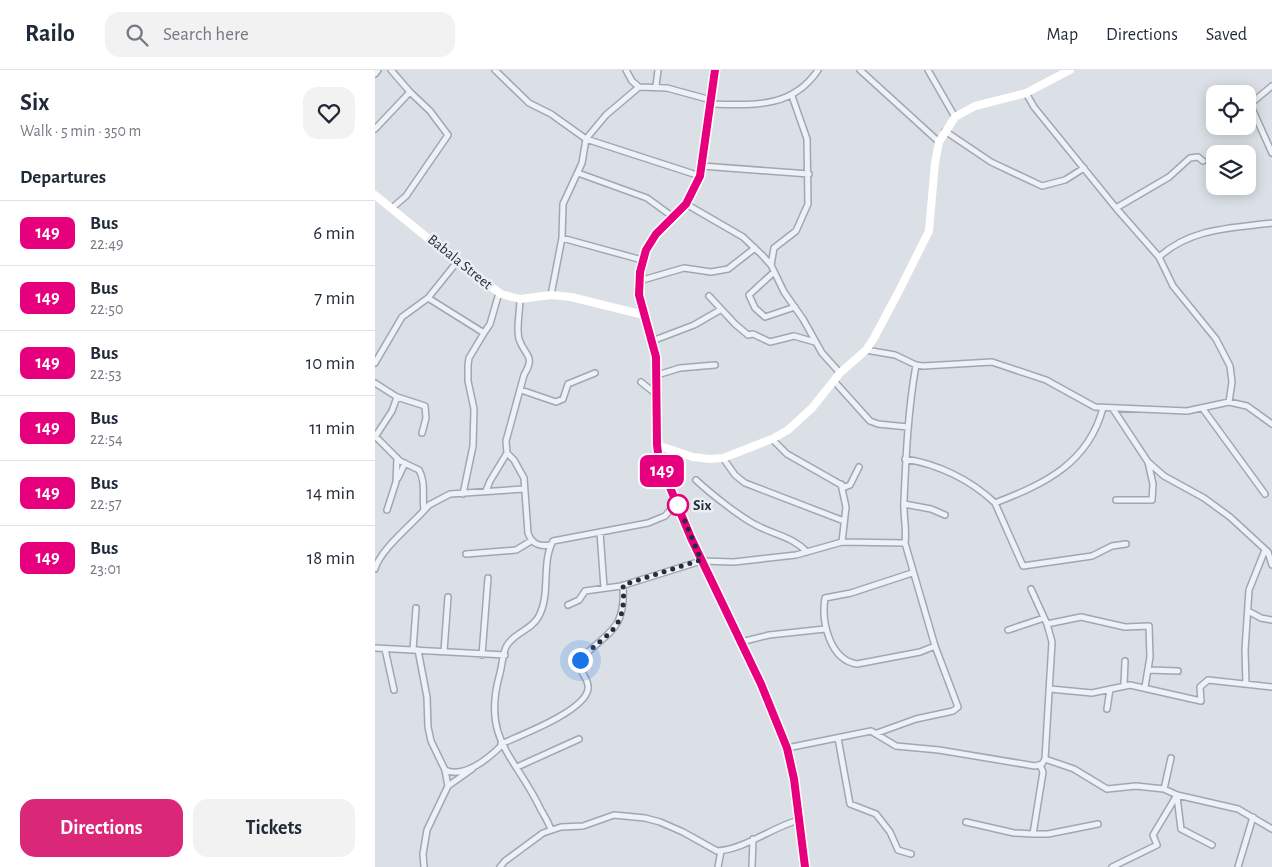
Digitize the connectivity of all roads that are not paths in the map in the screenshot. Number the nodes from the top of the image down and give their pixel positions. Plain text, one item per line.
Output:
1 (378, 70) edge
2 (391, 70) edge
3 (495, 70) edge
4 (626, 70) edge
5 (658, 70) edge
6 (715, 70) edge
7 (819, 70) edge
8 (860, 70) edge
9 (928, 70) edge
10 (1070, 70) edge
11 (375, 74) edge
12 (656, 86) junction
13 (1272, 86) edge
14 (639, 87) junction
15 (410, 92) junction
16 (1026, 93) junction
17 (792, 96) junction
18 (1256, 99) edge
19 (711, 102) junction
20 (955, 117) junction
21 (1256, 120) edge
22 (375, 129) edge
23 (945, 131) junction
24 (586, 139) junction
25 (939, 142) junction
26 (1272, 153) edge
27 (1203, 161) dead end
28 (702, 166) junction
29 (1084, 168) junction
30 (578, 173) junction
31 (809, 174) junction
32 (700, 176) junction
33 (375, 195) edge
34 (686, 204) junction
35 (392, 208) junction
36 (1115, 208) junction
37 (673, 217) junction
38 (1272, 223) edge
39 (561, 238) junction
40 (755, 248) junction
41 (1159, 257) junction
42 (642, 260) junction
43 (457, 262) junction
44 (771, 265) junction
45 (774, 272) junction
46 (639, 281) junction
47 (499, 293) junction
48 (551, 295) junction
49 (709, 296) dead end
50 (429, 298) junction
51 (520, 299) junction
52 (795, 307) junction
53 (720, 310) junction
54 (644, 315) junction
55 (484, 333) junction
56 (652, 341) junction
57 (815, 342) junction
58 (866, 350) junction
59 (375, 363) edge
60 (715, 365) dead end
61 (915, 365) junction
62 (595, 373) dead end
63 (840, 373) junction
64 (657, 375) junction
65 (834, 381) junction
66 (641, 382) dead end
67 (375, 383) edge
68 (521, 390) junction
69 (656, 394) junction
70 (397, 397) junction
71 (1229, 402) junction
72 (1103, 408) junction
73 (1113, 409) junction
74 (1203, 409) junction
75 (1272, 424) edge
76 (908, 427) junction
77 (422, 433) dead end
78 (375, 437) edge
79 (772, 439) junction
80 (657, 445) junction
81 (507, 453) junction
82 (397, 458) junction
83 (723, 458) junction
84 (905, 459) junction
85 (1149, 462) junction
86 (405, 463) junction
87 (859, 467) dead end
88 (696, 480) dead end
89 (396, 482) junction
90 (841, 484) junction
91 (524, 489) junction
92 (486, 491) junction
93 (463, 494) junction
94 (1265, 494) dead end
95 (1116, 500) dead end
96 (677, 502) junction
97 (995, 503) junction
98 (904, 504) junction
99 (387, 510) dead end
100 (424, 510) junction
101 (945, 515) dead end
102 (844, 520) junction
103 (599, 532) junction
104 (531, 541) junction
105 (842, 542) junction
106 (905, 543) junction
107 (1126, 544) dead end
108 (550, 545) junction
109 (1268, 550) edge
110 (807, 552) junction
111 (466, 554) dead end
112 (701, 560) junction
113 (1272, 565) edge
114 (375, 569) edge
115 (912, 573) junction
116 (488, 578) dead end
117 (623, 585) junction
118 (605, 588) junction
119 (1031, 589) dead end
120 (448, 597) dead end
121 (568, 605) dead end
122 (417, 608) dead end
123 (1247, 611) junction
124 (1044, 618) junction
125 (1272, 620) edge
126 (1047, 624) junction
127 (825, 629) junction
128 (1009, 630) dead end
129 (741, 642) junction
130 (935, 646) junction
131 (375, 648) edge
132 (385, 649) junction
133 (415, 650) junction
134 (444, 652) junction
135 (482, 654) junction
136 (505, 655) junction
137 (1125, 661) dead end
138 (1149, 670) junction
139 (1178, 671) dead end
140 (1246, 684) junction
141 (1125, 686) junction
142 (1145, 687) junction
143 (1272, 687) edge
144 (1050, 689) junction
145 (1109, 689) junction
146 (394, 690) dead end
147 (1107, 709) dead end
148 (877, 733) junction
149 (838, 738) junction
150 (579, 739) dead end
151 (501, 745) junction
152 (787, 748) junction
153 (1171, 758) dead end
154 (1045, 759) junction
155 (476, 765) junction
156 (1040, 765) junction
157 (517, 768) junction
158 (445, 770) junction
159 (448, 786) junction
160 (1164, 789) junction
161 (1177, 795) junction
162 (1253, 817) junction
163 (799, 820) junction
164 (966, 822) dead end
165 (1098, 824) dead end
166 (1272, 829) edge
167 (551, 830) junction
168 (1033, 834) junction
169 (753, 839) junction
170 (1212, 845) dead end
171 (721, 851) junction
172 (911, 854) dead end
173 (424, 867) edge
174 (500, 867) edge
175 (718, 867) edge
176 (752, 867) edge
177 (805, 867) edge
178 (1112, 867) edge
179 (1238, 867) edge

1 - 11 street
2 - 15 street
3 - 24 street
4 - 14 street
5 - 12 street
6 - 19 street
7 - 17 street
8 - 25 street
9 - 20 street
10 - 16 street
12 - 14 street
12 - 19 street
13 - 18 street
14 - 24 street
15 - 22 street
15 - 35 street
16 - 20 street
16 - 29 street
17 - 19 street
17 - 31 street
19 - 28 street
20 - 23 street
21 - 26 street
23 - 25 street
23 - 29 street
24 - 30 street
24 - 32 street
25 - 58 street
27 - 36 street
28 - 31 street
28 - 32 street
29 - 36 street
30 - 37 street
30 - 39 street
31 - 44 street
32 - 34 street
33 - 35 street, Babala Street
34 - 37 street
34 - 40 street
35 - 43 street, Babala Street
36 - 41 street
37 - 42 street
38 - 41 street
39 - 42 street
39 - 48 street
40 - 44 street
40 - 46 street
41 - 71 street
42 - 46 street
43 - 47 street, Babala Street
43 - 50 street
44 - 45 street
45 - 52 street
45 - 52 street
46 - 54 street
47 - 51 street, Babala Street
47 - 55 street
48 - 51 street, Babala Street
48 - 54 street, Babala Street
49 - 53 street
50 - 55 street
50 - 59 street
51 - 68 street
52 - 57 street
53 - 56 street
53 - 57 street
54 - 56 street
55 - 93 street
56 - 64 street
57 - 63 street
58 - 61 street
58 - 63 street
60 - 64 street
61 - 72 street
61 - 76 street
62 - 68 street
63 - 65 street
64 - 69 street
65 - 76 street
65 - 79 street
66 - 69 street
67 - 70 street
68 - 81 street
69 - 80 street
70 - 77 street
70 - 78 street
71 - 74 street
71 - 75 street
72 - 73 street
72 - 97 street
73 - 74 street
73 - 85 street
74 - 94 street
76 - 84 street
78 - 82 street
79 - 83 street
79 - 90 street
80 - 83 street
80 - 96 street
81 - 91 street
81 - 92 street
82 - 86 street
82 - 89 street
83 - 102 street
84 - 97 street
84 - 98 street
85 - 95 street
85 - 109 street
86 - 89 street
86 - 100 street
87 - 90 street
88 - 110 street
89 - 99 street
90 - 102 street
91 - 92 street
91 - 104 street
92 - 93 street
93 - 100 street
96 - 103 street
96 - 112 street
97 - 107 street
98 - 101 street
98 - 106 street
100 - 114 street
102 - 105 street
103 - 108 street
103 - 118 street
104 - 108 street
104 - 111 street
105 - 106 street
105 - 110 street
106 - 115 street
108 - 136 street
109 - 113 street
109 - 123 street
110 - 112 street
112 - 117 street
112 - 129 street
115 - 127 street
115 - 130 street
116 - 135 street
117 - 118 street
117 - 151 street
118 - 121 street
119 - 124 street
120 - 134 street
122 - 133 street
123 - 125 street
123 - 140 street
124 - 126 street
124 - 128 street
126 - 138 street
126 - 144 street
127 - 129 street
127 - 130 street
129 - 152 street
130 - 148 street
131 - 132 street
132 - 133 street
132 - 146 street
133 - 134 street
133 - 158 street
134 - 135 street
135 - 136 street
136 - 151 street
137 - 141 street
138 - 139 street
138 - 142 street
140 - 142 street
140 - 143 street
141 - 142 street
141 - 145 street
144 - 145 street
144 - 154 street
145 - 147 street
148 - 149 street
148 - 156 street
149 - 152 street
149 - 172 street
150 - 157 street
151 - 155 street
151 - 157 street
152 - 163 street
153 - 160 street
154 - 156 street
154 - 160 street
155 - 158 street
155 - 159 street
156 - 168 street
157 - 167 street
158 - 159 street
159 - 173 street
160 - 161 street
161 - 162 street
161 - 170 street
161 - 178 street
162 - 166 street
162 - 179 street
163 - 169 street
163 - 177 street
164 - 168 street
165 - 168 street
167 - 171 street
167 - 174 street
169 - 171 street
169 - 176 street
171 - 175 street

